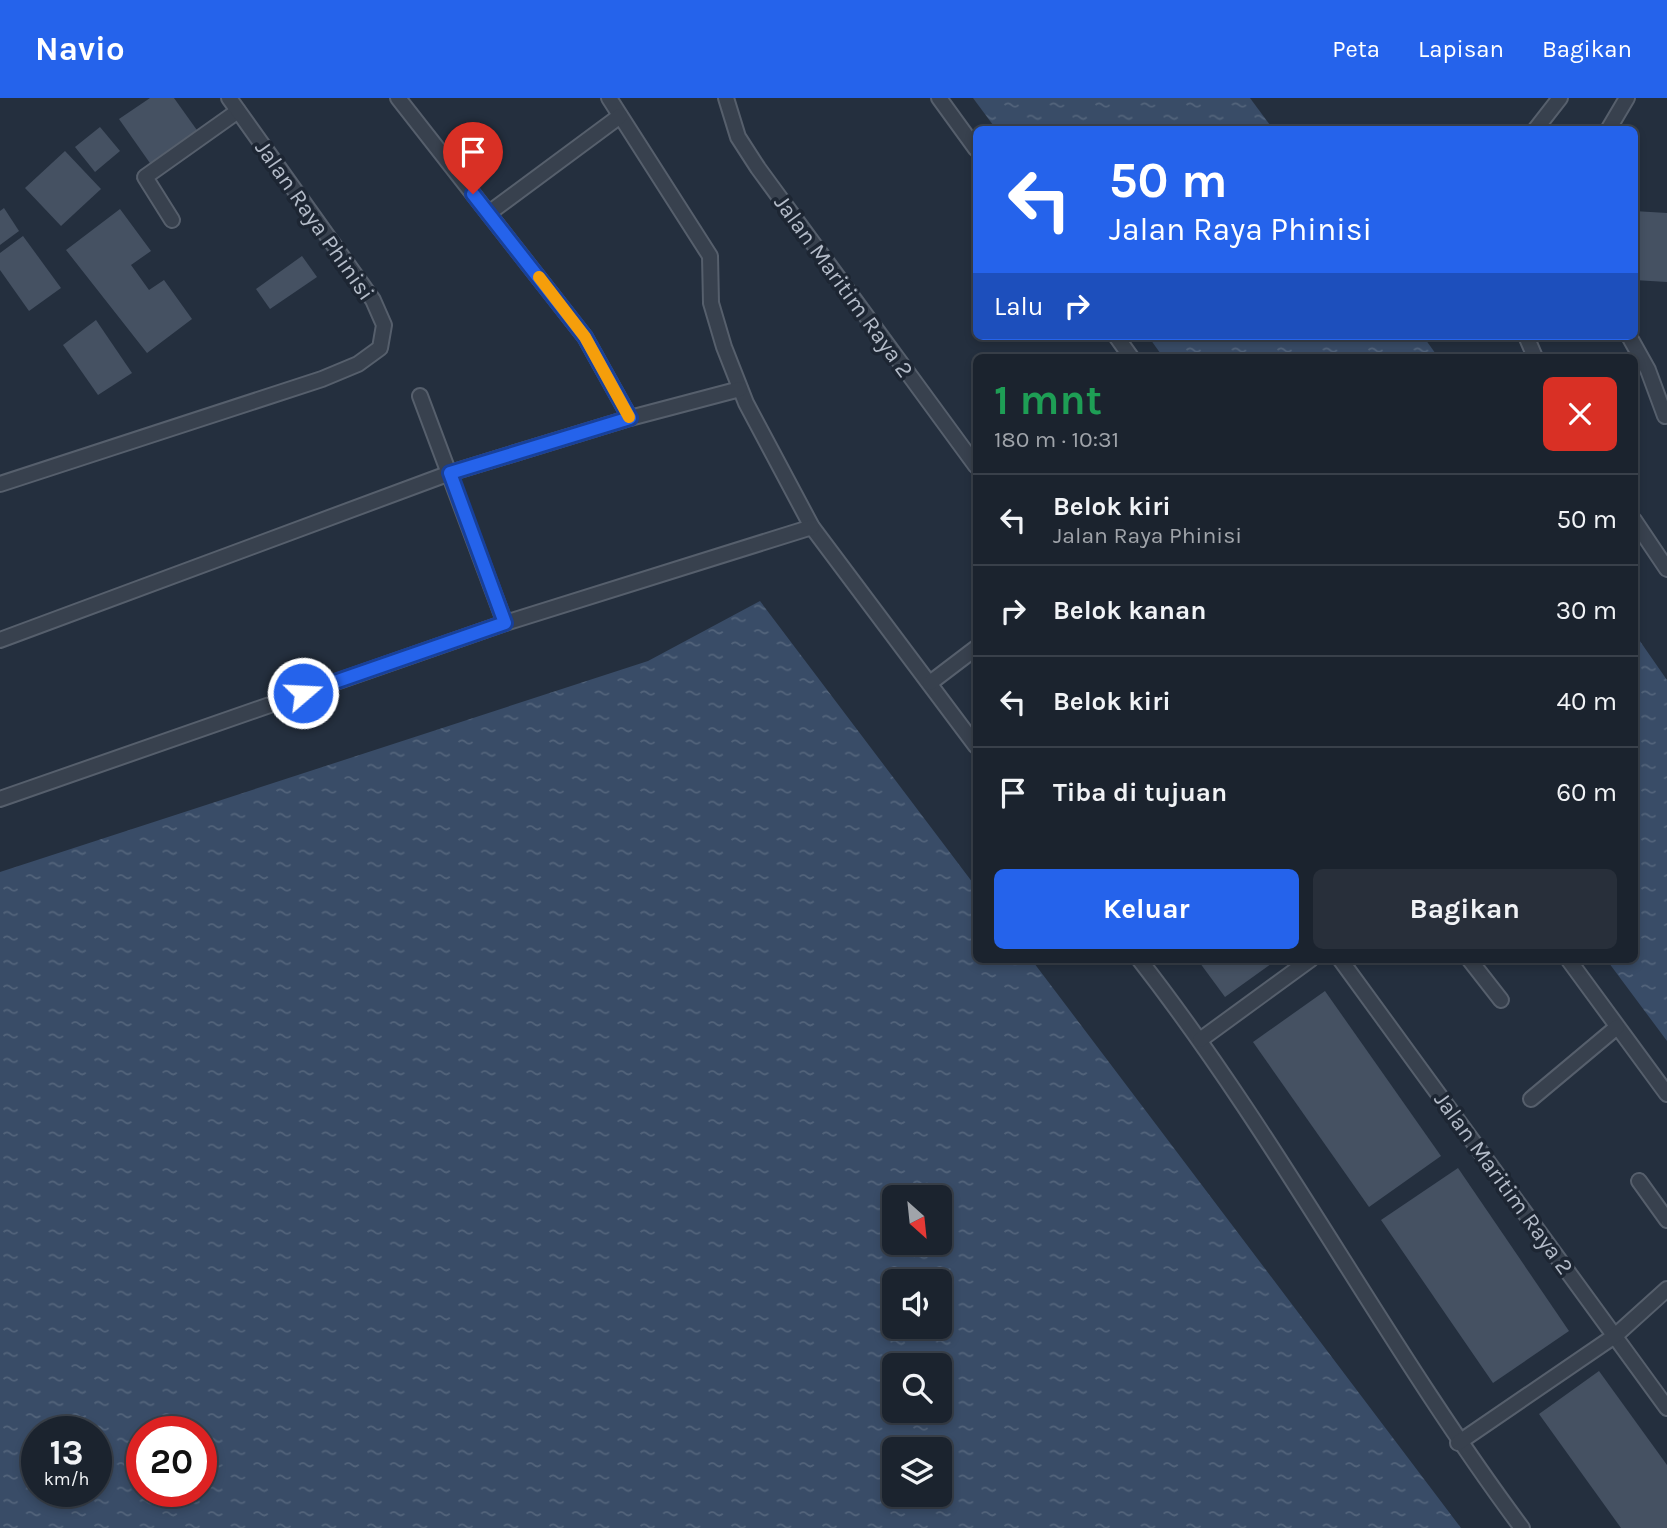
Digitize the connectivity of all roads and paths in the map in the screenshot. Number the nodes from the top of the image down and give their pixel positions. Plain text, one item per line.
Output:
1 (229, 98) edge
2 (398, 98) edge
3 (609, 98) edge
4 (726, 98) edge
5 (939, 98) edge
6 (1560, 98) edge
7 (1627, 98) edge
8 (239, 111) junction
9 (620, 116) junction
10 (1538, 126) edge
11 (1610, 126) edge
12 (973, 145) edge
13 (489, 213) junction
14 (172, 220) dead end
15 (1631, 340) edge
16 (740, 389) junction
17 (420, 396) dead end
18 (1665, 416) dead end
19 (630, 418) junction
20 (973, 462) edge
21 (450, 473) junction
22 (0, 484) edge
23 (1638, 526) edge
24 (812, 527) junction
25 (1667, 569) edge
26 (505, 623) junction
27 (0, 640) edge
28 (973, 650) edge
29 (930, 683) junction
30 (973, 742) edge
31 (0, 799) edge
32 (1142, 963) edge
33 (1306, 963) edge
34 (1343, 963) edge
35 (1472, 963) edge
36 (1571, 963) edge
37 (1501, 1000) dead end
38 (1617, 1027) junction
39 (1200, 1040) junction
40 (1667, 1094) edge
41 (1531, 1099) dead end
42 (1639, 1181) dead end
43 (1667, 1220) edge
44 (1667, 1289) edge
45 (1616, 1335) junction
46 (1667, 1408) edge
47 (1458, 1443) junction
48 (1522, 1528) edge

1 - 8 lane, Jalan Raya Phinisi
2 - 13 lane
3 - 9 lane
4 - 20 lane, Jalan Maritim Raya 2
5 - 12 lane
6 - 10 lane
7 - 11 lane
8 - 14 lane
8 - 22 lane, Jalan Raya Phinisi
9 - 13 lane
9 - 16 lane
13 - 19 lane
15 - 18 lane
16 - 19 lane
16 - 24 lane
17 - 21 lane
19 - 21 lane
21 - 26 lane
21 - 27 lane
23 - 25 lane
24 - 26 lane
24 - 29 lane
26 - 31 lane
28 - 29 lane
29 - 30 lane
32 - 39 lane
33 - 39 lane
34 - 45 lane, Jalan Maritim Raya 2
35 - 37 lane
36 - 38 lane
38 - 40 lane
38 - 41 lane
39 - 47 lane
42 - 43 lane
44 - 45 lane
45 - 46 lane, Jalan Maritim Raya 2
45 - 47 lane
47 - 48 lane

